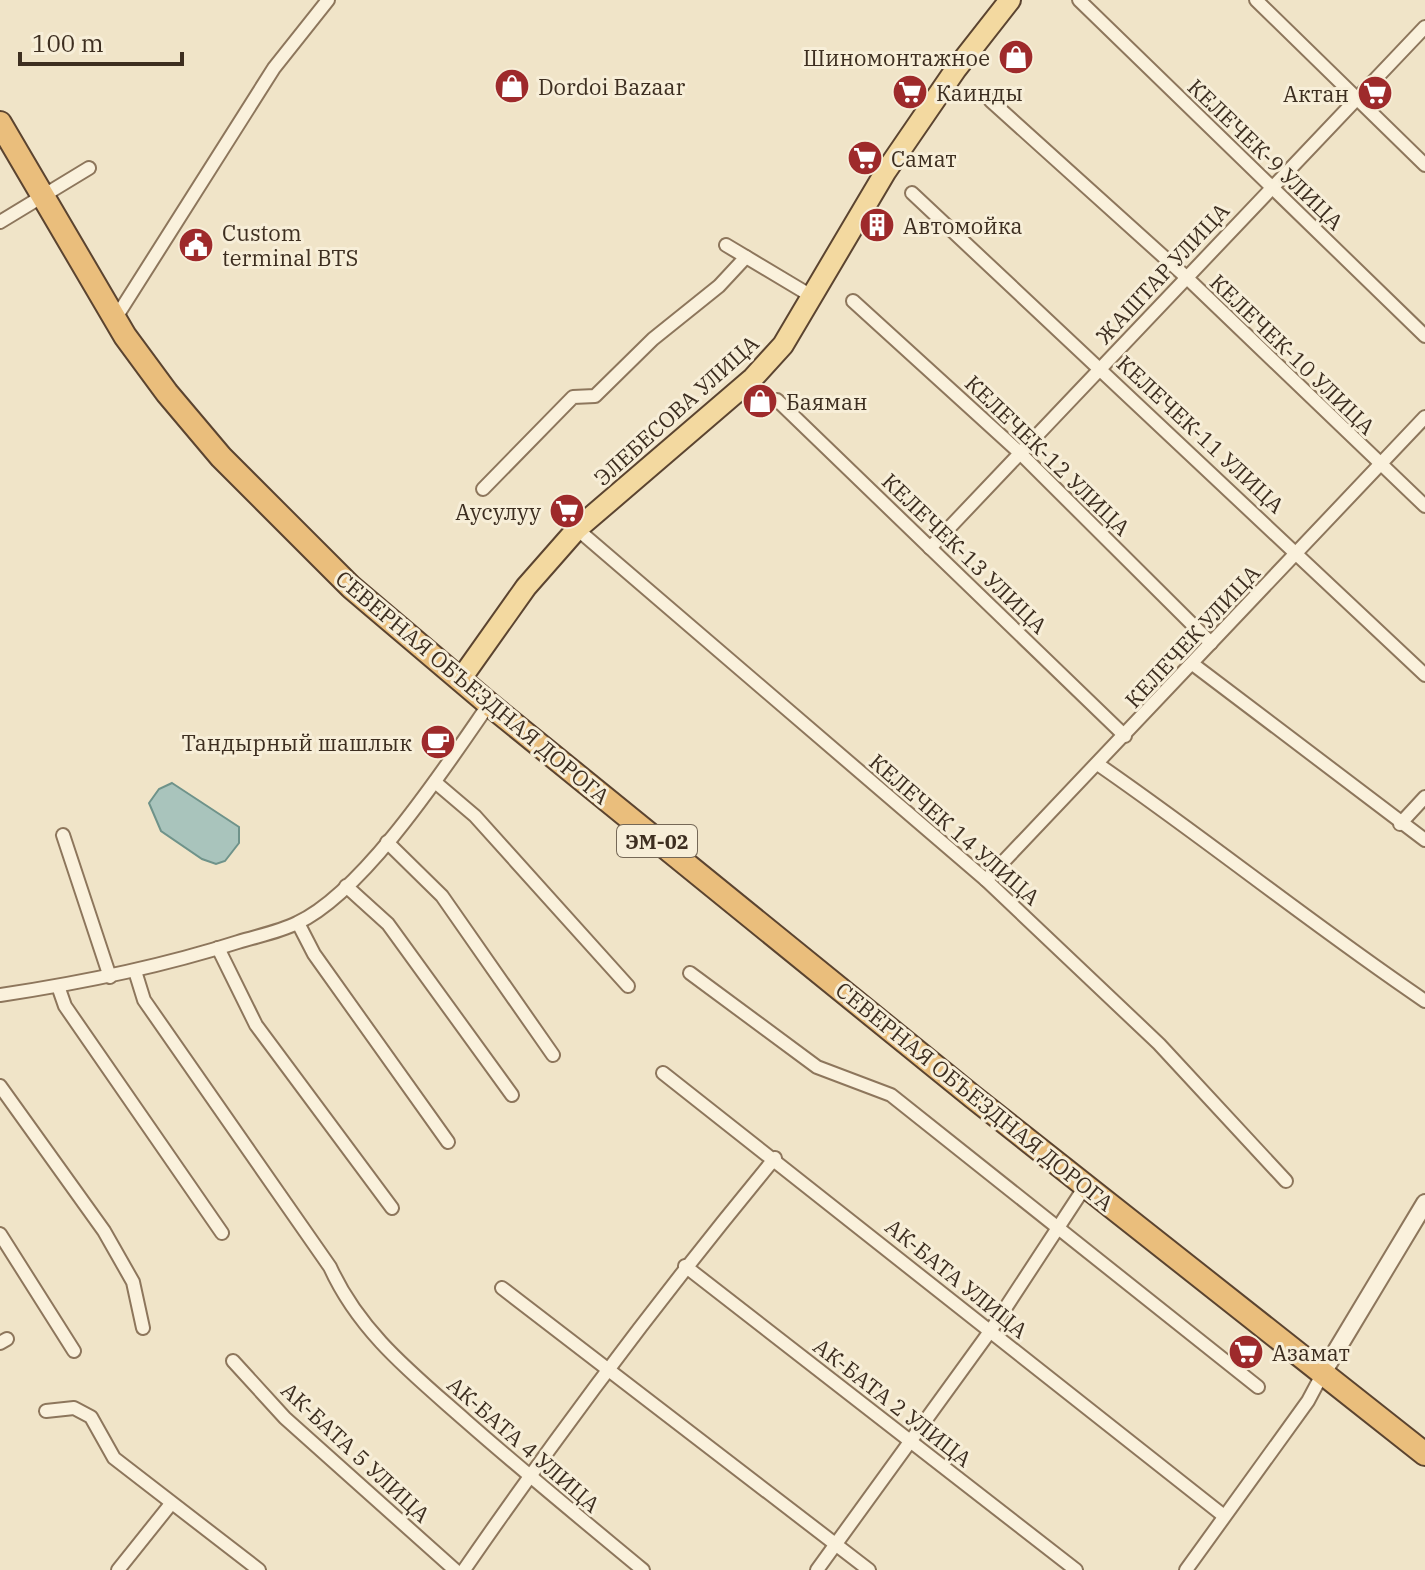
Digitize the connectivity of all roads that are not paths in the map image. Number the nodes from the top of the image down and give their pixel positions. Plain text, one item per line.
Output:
1 (328, 0) edge
2 (1010, 0) edge
3 (1079, 0) edge
4 (1256, 0) edge
5 (1425, 27) edge
6 (1357, 98) junction
7 (991, 101) dead end
8 (0, 123) edge
9 (1425, 165) edge
10 (89, 168) dead end
11 (1270, 187) junction
12 (912, 193) dead end
13 (0, 222) edge
14 (726, 245) dead end
15 (746, 257) junction
16 (1185, 276) junction
17 (813, 297) junction
18 (853, 301) dead end
19 (115, 319) junction
20 (1425, 336) edge
21 (1102, 367) junction
22 (777, 400) dead end
23 (1425, 417) edge
24 (1019, 452) junction
25 (1379, 465) junction
26 (483, 489) dead end
27 (1425, 506) edge
28 (577, 529) junction
29 (930, 548) junction
30 (1298, 553) junction
31 (1211, 643) junction
32 (1194, 665) junction
33 (1425, 675) edge
34 (460, 680) junction
35 (489, 704) junction
36 (1125, 736) junction
37 (1099, 765) junction
38 (435, 782) junction
39 (1425, 797) edge
40 (1400, 824) junction
41 (63, 835) dead end
42 (1425, 840) edge
43 (387, 842) junction
44 (986, 880) junction
45 (346, 886) junction
46 (298, 923) junction
47 (218, 948) junction
48 (135, 971) junction
49 (690, 973) dead end
50 (110, 977) junction
51 (58, 986) junction
52 (628, 986) dead end
53 (1, 991) edge
54 (1425, 1001) edge
55 (553, 1055) dead end
56 (663, 1073) dead end
57 (0, 1086) edge
58 (512, 1095) dead end
59 (448, 1142) dead end
60 (775, 1158) junction
61 (1286, 1181) dead end
62 (1086, 1185) junction
63 (1425, 1203) edge
64 (392, 1208) dead end
65 (1057, 1231) junction
66 (222, 1233) dead end
67 (0, 1234) edge
68 (685, 1266) junction
69 (502, 1288) dead end
70 (143, 1328) dead end
71 (991, 1330) junction
72 (74, 1351) dead end
73 (233, 1361) dead end
74 (608, 1367) junction
75 (1324, 1371) junction
76 (1258, 1387) dead end
77 (46, 1411) dead end
78 (909, 1440) junction
79 (1425, 1454) edge
80 (528, 1476) junction
81 (170, 1505) junction
82 (1224, 1516) junction
83 (835, 1544) junction
84 (118, 1570) edge
85 (259, 1570) edge
86 (455, 1570) edge
87 (464, 1570) edge
88 (643, 1570) edge
89 (817, 1570) edge
90 (869, 1570) edge
91 (1076, 1570) edge
92 (1186, 1570) edge

1 - 19 street
2 - 17 main road, ЭЛЕБЕСОВА УЛИЦА
3 - 11 street, КЕЛЕЧЕК-9 УЛИЦА
4 - 6 street
5 - 6 street, ЖАШТАР УЛИЦА
6 - 9 street
6 - 11 street, ЖАШТАР УЛИЦА
7 - 16 street, КЕЛЕЧЕК-10 УЛИЦА
8 - 19 highway, СЕВЕРНАЯ ОБЪЕЗДНАЯ ДОРОГА / ЭМ-02
10 - 13 street
11 - 16 street, ЖАШТАР УЛИЦА
11 - 20 street, КЕЛЕЧЕК-9 УЛИЦА
12 - 21 street, КЕЛЕЧЕК-11 УЛИЦА
14 - 15 street
15 - 17 street
15 - 26 street
16 - 21 street, ЖАШТАР УЛИЦА
16 - 25 street, КЕЛЕЧЕК-10 УЛИЦА
17 - 28 main road, ЭЛЕБЕСОВА УЛИЦА
18 - 24 street, КЕЛЕЧЕК-12 УЛИЦА
19 - 34 highway, СЕВЕРНАЯ ОБЪЕЗДНАЯ ДОРОГА / ЭМ-02
21 - 24 street, ЖАШТАР УЛИЦА
21 - 30 street, КЕЛЕЧЕК-11 УЛИЦА
22 - 29 street, КЕЛЕЧЕК-13 УЛИЦА
23 - 25 street, КЕЛЕЧЕК УЛИЦА
24 - 29 street, ЖАШТАР УЛИЦА
24 - 31 street, КЕЛЕЧЕК-12 УЛИЦА
25 - 27 street, КЕЛЕЧЕК-10 УЛИЦА
25 - 30 street, КЕЛЕЧЕК УЛИЦА
28 - 34 main road, ЭЛЕБЕСОВА УЛИЦА
28 - 44 street, КЕЛЕЧЕК 14 УЛИЦА
29 - 36 street, КЕЛЕЧЕК-13 УЛИЦА
30 - 31 street, КЕЛЕЧЕК УЛИЦА
30 - 33 street, КЕЛЕЧЕК-11 УЛИЦА
31 - 32 street, КЕЛЕЧЕК УЛИЦА
32 - 36 street, КЕЛЕЧЕК УЛИЦА
32 - 40 street
34 - 35 highway, СЕВЕРНАЯ ОБЪЕЗДНАЯ ДОРОГА / ЭМ-02
35 - 38 street
35 - 62 highway, СЕВЕРНАЯ ОБЪЕЗДНАЯ ДОРОГА / ЭМ-02
36 - 37 street, КЕЛЕЧЕК УЛИЦА
37 - 44 street, КЕЛЕЧЕК УЛИЦА
37 - 54 street
38 - 43 street
38 - 52 street
39 - 40 street
40 - 42 street
41 - 50 street
43 - 45 street
43 - 55 street
44 - 61 street, КЕЛЕЧЕК 14 УЛИЦА
45 - 46 street
45 - 58 street
46 - 47 street
46 - 59 street
47 - 48 street
47 - 64 street
48 - 50 street
48 - 80 street, АК-БАТА 4 УЛИЦА
49 - 65 street
50 - 51 street
51 - 53 street
51 - 66 street
56 - 60 street, АК-БАТА УЛИЦА
57 - 70 street
60 - 68 street
60 - 71 street, АК-БАТА УЛИЦА
62 - 65 street
62 - 75 highway, СЕВЕРНАЯ ОБЪЕЗДНАЯ ДОРОГА / ЭМ-02
63 - 75 street
65 - 71 street
65 - 76 street
67 - 72 street
68 - 74 street
68 - 78 street, АК-БАТА 2 УЛИЦА
69 - 74 street
71 - 78 street
71 - 82 street, АК-БАТА УЛИЦА
73 - 86 street, АК-БАТА 5 УЛИЦА
74 - 80 street
74 - 83 street
75 - 79 highway, СЕВЕРНАЯ ОБЪЕЗДНАЯ ДОРОГА / ЭМ-02
75 - 82 street
77 - 81 street
78 - 83 street
78 - 91 street, АК-БАТА 2 УЛИЦА
80 - 87 street
80 - 88 street, АК-БАТА 4 УЛИЦА
81 - 84 street
81 - 85 street
82 - 92 street
83 - 89 street
83 - 90 street

